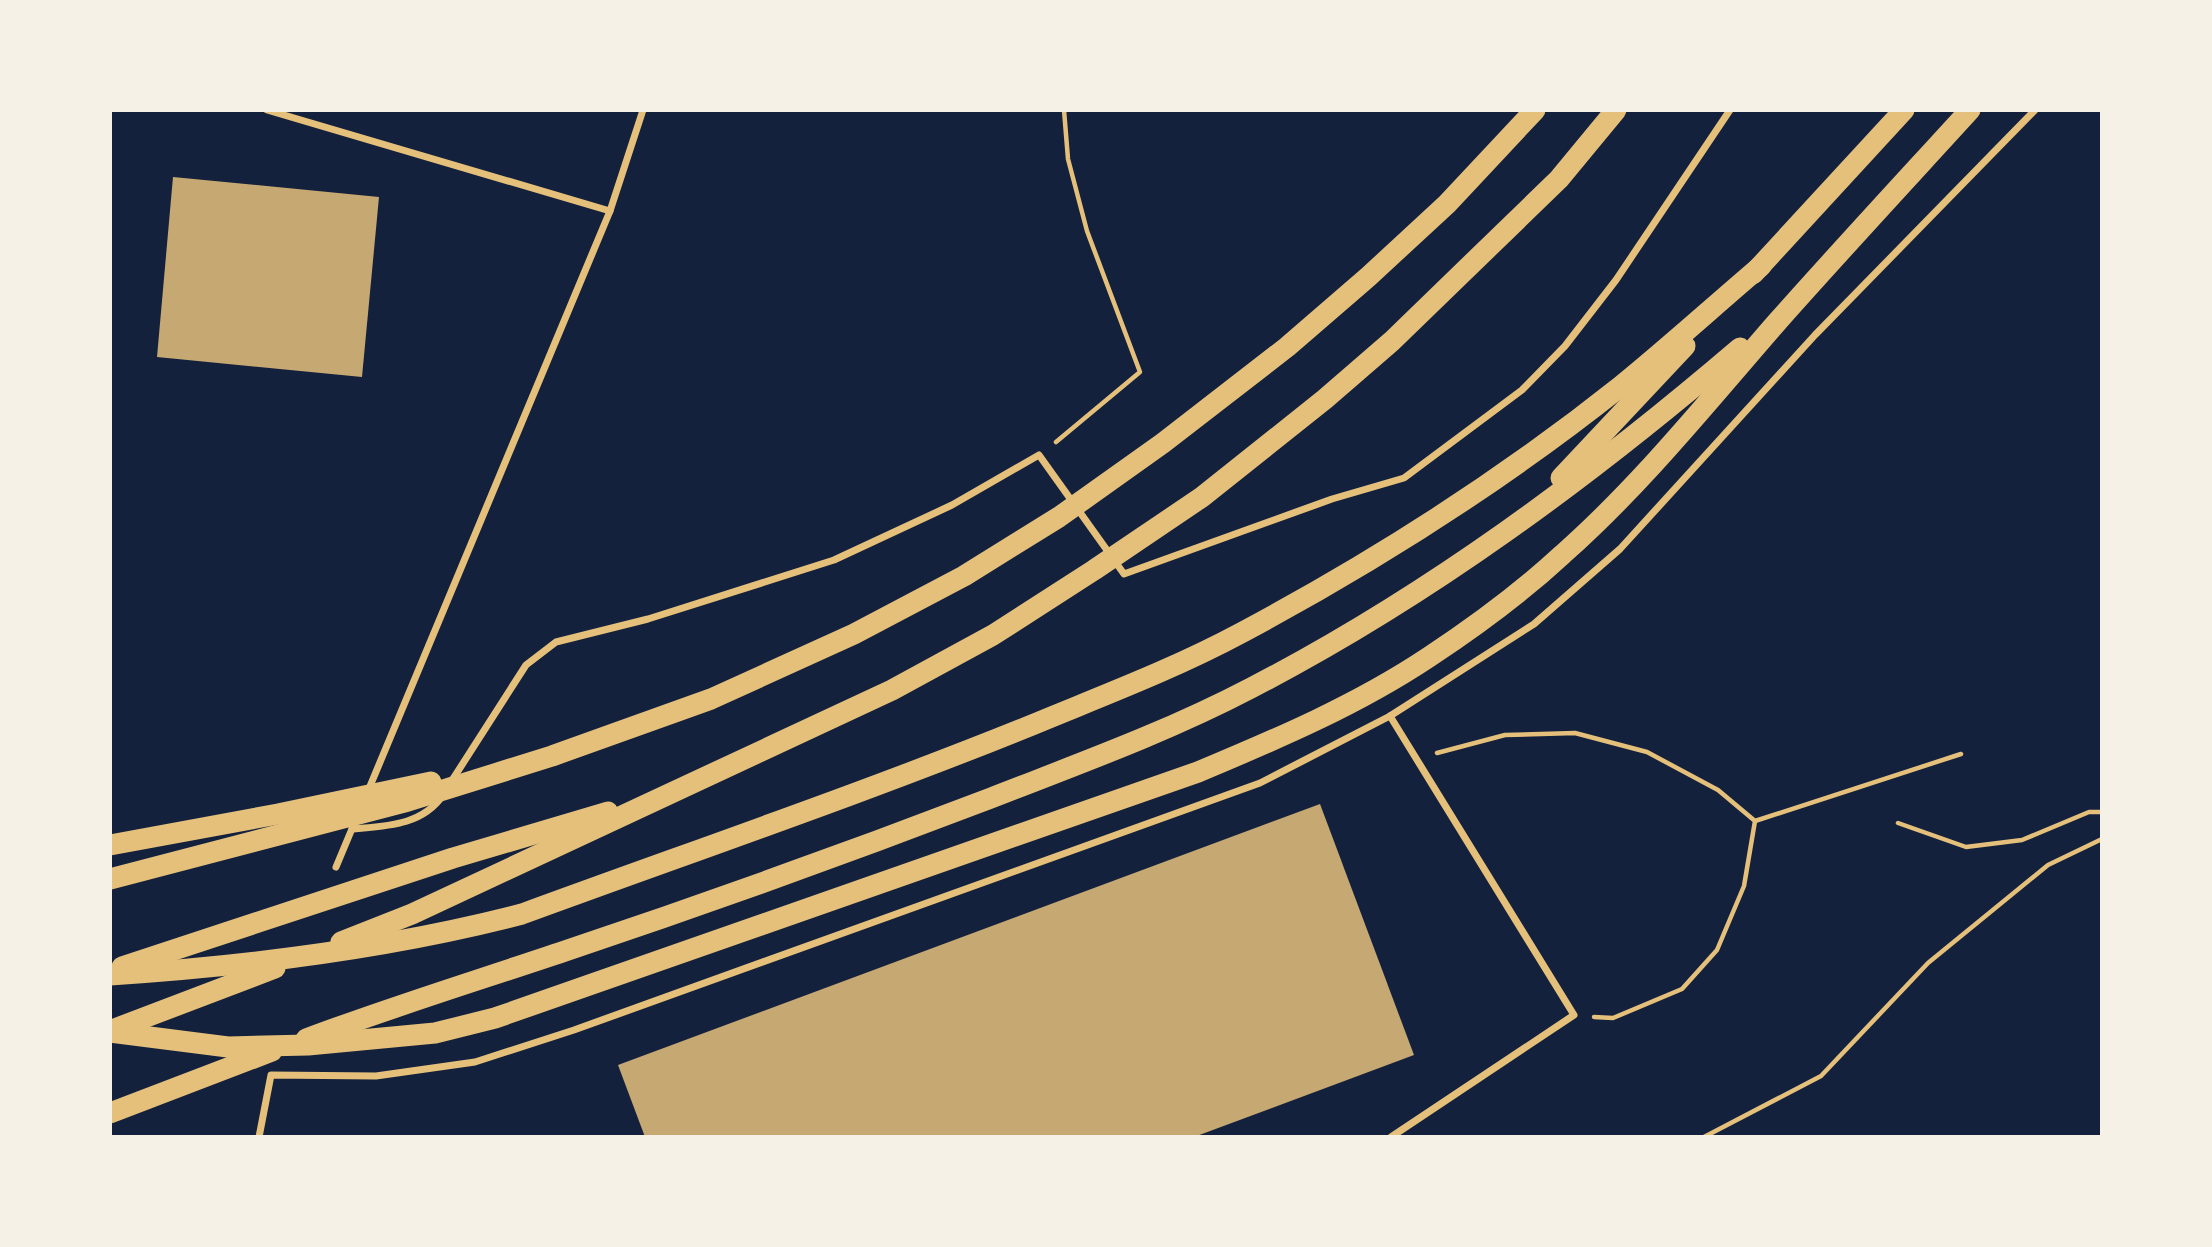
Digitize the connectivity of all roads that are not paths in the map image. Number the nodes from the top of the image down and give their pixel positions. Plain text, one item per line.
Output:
1 (267, 110) edge
2 (643, 110) edge
3 (1535, 110) edge
4 (1616, 110) edge
5 (1730, 110) edge
6 (1903, 110) edge
7 (1970, 110) edge
8 (2035, 110) edge
9 (610, 211) junction
10 (1761, 266) junction
11 (1797, 299) junction
12 (1521, 520) junction
13 (1390, 716) junction
14 (552, 756) junction
15 (681, 791) junction
16 (352, 829) junction
17 (110, 845) edge
18 (336, 867) dead end
19 (110, 879) edge
20 (110, 973) edge
21 (110, 1031) edge
22 (110, 1113) edge
23 (259, 1137) edge
24 (1391, 1137) edge

1 - 9 street
2 - 9 street
3 - 14 highway
4 - 15 highway
5 - 16 street
6 - 10 highway
7 - 11 highway
8 - 13 street
9 - 16 street
10 - 12 highway
10 - 20 highway
11 - 12 highway
11 - 21 highway
12 - 22 highway
13 - 23 street
13 - 24 street
14 - 17 highway
14 - 19 highway
15 - 20 highway
15 - 21 highway
16 - 18 street

